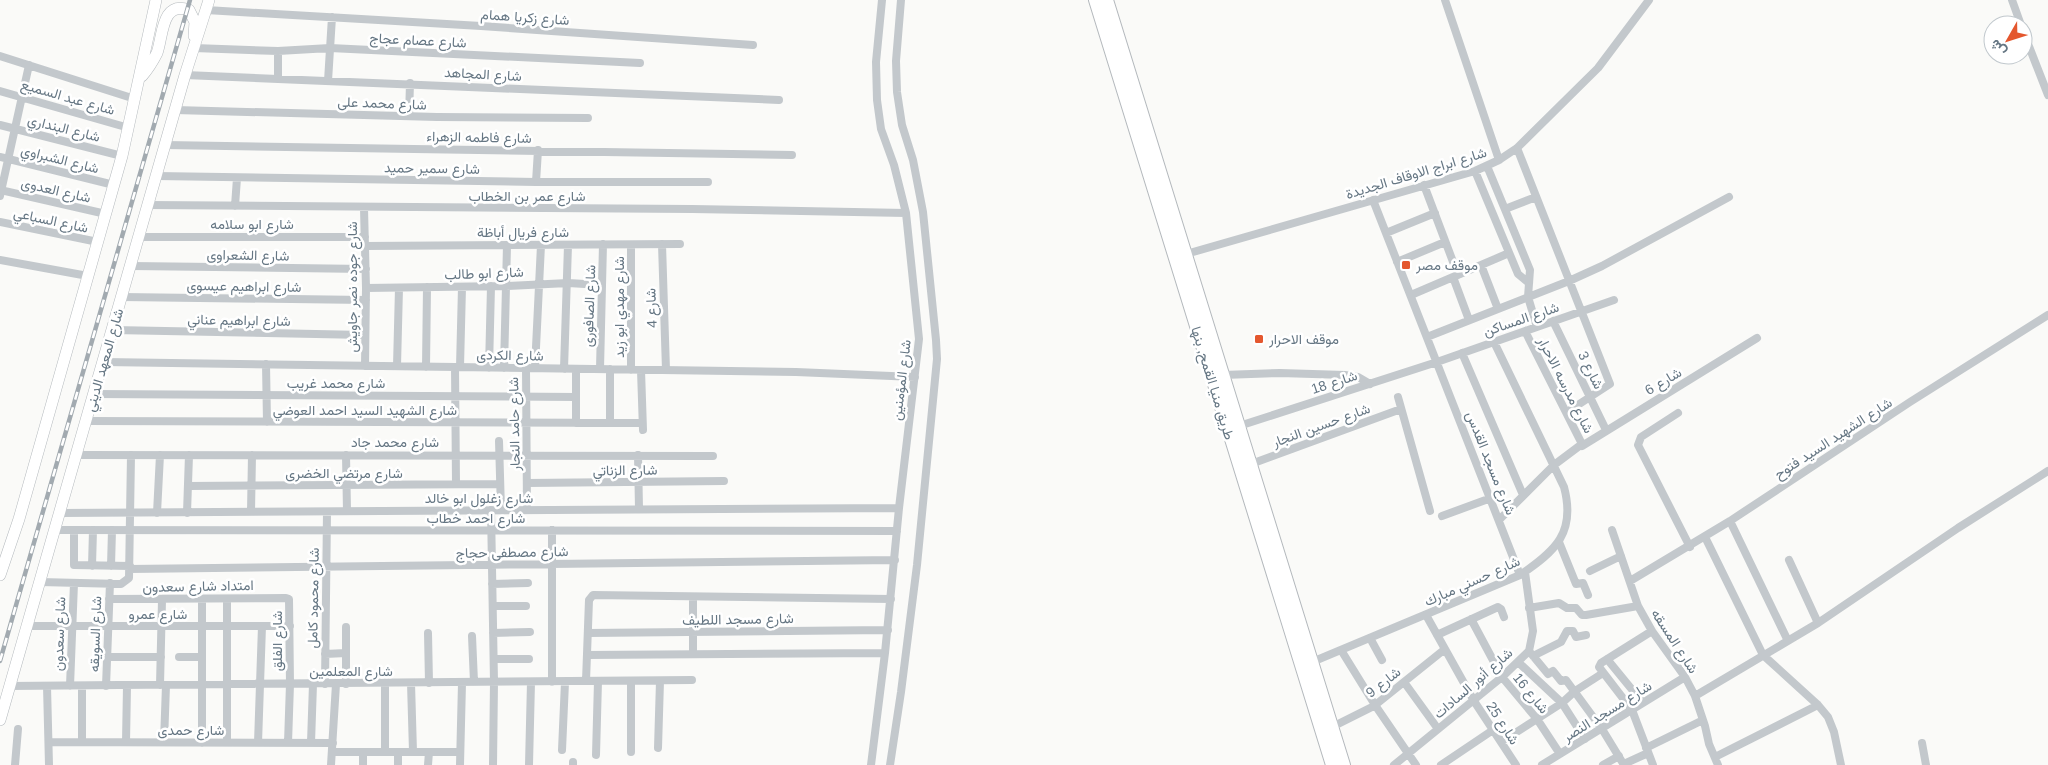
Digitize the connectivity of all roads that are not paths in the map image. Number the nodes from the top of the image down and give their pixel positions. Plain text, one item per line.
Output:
1 (156, 0) edge
2 (882, 0) edge
3 (901, 0) edge
4 (1096, 0) edge
5 (1107, 0) edge
6 (1445, 0) edge
7 (1649, 0) edge
8 (2012, 0) edge
9 (208, 5) edge
10 (2017, 15) edge
11 (332, 17) junction
12 (1113, 37) junction
13 (752, 45) dead end
14 (194, 48) junction
15 (330, 48) junction
16 (278, 51) junction
17 (0, 56) edge
18 (2033, 57) edge
19 (640, 63) dead end
20 (29, 65) junction
21 (185, 75) junction
22 (139, 79) junction
23 (278, 79) junction
24 (328, 81) junction
25 (410, 83) junction
26 (0, 91) edge
27 (2048, 95) edge
28 (22, 97) junction
29 (135, 99) junction
30 (779, 100) dead end
31 (175, 110) junction
32 (409, 116) junction
33 (588, 118) dead end
34 (0, 125) edge
35 (15, 128) junction
36 (128, 128) junction
37 (165, 145) junction
38 (1517, 148) junction
39 (538, 150) junction
40 (792, 155) dead end
41 (122, 156) junction
42 (4, 158) edge
43 (1500, 160) junction
44 (1487, 166) junction
45 (1475, 171) junction
46 (156, 176) junction
47 (237, 178) junction
48 (536, 182) junction
49 (708, 182) dead end
50 (114, 185) junction
51 (1424, 185) junction
52 (0, 192) edge
53 (1536, 197) junction
54 (1729, 197) dead end
55 (1373, 200) junction
56 (148, 205) junction
57 (235, 206) junction
58 (364, 208) junction
59 (1505, 209) junction
60 (906, 213) junction
61 (1435, 213) junction
62 (106, 214) junction
63 (0, 222) edge
64 (1386, 233) junction
65 (139, 237) junction
66 (365, 237) junction
67 (98, 242) junction
68 (1446, 242) junction
69 (603, 244) junction
70 (662, 244) junction
71 (680, 244) dead end
72 (507, 245) junction
73 (541, 245) junction
74 (568, 245) junction
75 (631, 245) junction
76 (365, 246) junction
77 (1509, 253) junction
78 (1186, 254) junction
79 (0, 260) edge
80 (1397, 262) junction
81 (1481, 265) junction
82 (131, 266) junction
83 (366, 269) junction
84 (88, 276) junction
85 (1455, 276) junction
86 (1569, 281) junction
87 (568, 283) junction
88 (1529, 283) junction
89 (540, 284) junction
90 (602, 285) junction
91 (491, 286) junction
92 (506, 286) junction
93 (427, 287) junction
94 (462, 287) junction
95 (366, 288) junction
96 (399, 288) junction
97 (1411, 295) junction
98 (122, 297) junction
99 (1528, 297) junction
100 (366, 300) junction
101 (1614, 300) dead end
102 (1498, 309) junction
103 (1582, 312) junction
104 (2048, 315) edge
105 (1469, 320) junction
106 (1553, 321) junction
107 (1537, 327) junction
108 (113, 330) junction
109 (1525, 331) junction
110 (365, 335) junction
111 (1427, 336) junction
112 (1757, 338) dead end
113 (1494, 342) junction
114 (1462, 353) junction
115 (104, 362) junction
116 (1437, 362) junction
117 (266, 364) junction
118 (365, 366) junction
119 (398, 366) junction
120 (426, 367) junction
121 (458, 367) junction
122 (489, 368) junction
123 (504, 368) junction
124 (526, 368) junction
125 (536, 368) junction
126 (564, 369) junction
127 (576, 369) junction
128 (600, 369) junction
129 (610, 370) junction
130 (631, 370) junction
131 (641, 370) junction
132 (666, 370) junction
133 (1223, 375) junction
134 (916, 376) junction
135 (1370, 384) junction
136 (95, 394) junction
137 (267, 395) junction
138 (455, 396) junction
139 (526, 397) junction
140 (576, 397) junction
141 (1398, 397) dead end
142 (1590, 397) junction
143 (1401, 409) junction
144 (1567, 412) junction
145 (1678, 413) dead end
146 (87, 421) junction
147 (267, 422) junction
148 (456, 423) junction
149 (527, 423) junction
150 (576, 423) junction
151 (610, 423) junction
152 (1239, 426) junction
153 (1606, 430) junction
154 (500, 441) dead end
155 (1582, 446) junction
156 (77, 454) junction
157 (131, 455) junction
158 (160, 455) junction
159 (189, 455) junction
160 (252, 455) junction
161 (346, 455) junction
162 (456, 455) junction
163 (500, 455) junction
164 (527, 455) junction
165 (638, 455) junction
166 (713, 456) dead end
167 (1251, 464) junction
168 (1554, 465) junction
169 (2048, 471) edge
170 (724, 481) dead end
171 (639, 482) junction
172 (527, 483) junction
173 (456, 484) junction
174 (500, 484) junction
175 (347, 485) junction
176 (188, 486) junction
177 (252, 486) junction
178 (1523, 495) junction
179 (1491, 498) junction
180 (899, 508) junction
181 (491, 510) junction
182 (501, 510) junction
183 (528, 510) junction
184 (639, 510) junction
185 (1430, 511) dead end
186 (251, 512) junction
187 (327, 512) junction
188 (347, 512) junction
189 (60, 513) junction
190 (130, 513) junction
191 (157, 513) junction
192 (187, 513) junction
193 (1442, 516) dead end
194 (1500, 519) junction
195 (1730, 521) junction
196 (55, 530) junction
197 (74, 530) junction
198 (92, 530) junction
199 (112, 530) junction
200 (130, 530) junction
201 (326, 530) junction
202 (491, 530) junction
203 (552, 530) junction
204 (1612, 530) dead end
205 (897, 531) junction
206 (1705, 537) junction
207 (1559, 542) junction
208 (1690, 546) junction
209 (1621, 556) junction
210 (895, 560) junction
211 (1789, 560) dead end
212 (552, 564) junction
213 (492, 565) junction
214 (92, 566) junction
215 (111, 566) junction
216 (326, 566) junction
217 (129, 568) junction
218 (1590, 571) dead end
219 (1523, 573) junction
220 (0, 576) edge
221 (1630, 581) junction
222 (40, 582) junction
223 (74, 583) junction
224 (528, 583) dead end
225 (110, 584) junction
226 (492, 584) junction
227 (1588, 595) dead end
228 (693, 596) junction
229 (288, 598) joint
230 (109, 599) junction
231 (202, 599) junction
232 (227, 599) junction
233 (891, 599) junction
234 (162, 600) junction
235 (492, 606) junction
236 (526, 606) dead end
237 (1638, 606) junction
238 (1529, 608) junction
239 (1426, 615) junction
240 (1504, 617) dead end
241 (1471, 619) junction
242 (1818, 623) junction
243 (27, 626) junction
244 (72, 626) junction
245 (162, 626) junction
246 (262, 626) junction
247 (290, 626) junction
248 (108, 627) junction
249 (202, 627) junction
250 (228, 627) junction
251 (346, 627) dead end
252 (888, 630) junction
253 (1652, 631) junction
254 (530, 632) dead end
255 (693, 632) junction
256 (428, 633) dead end
257 (493, 633) junction
258 (588, 633) junction
259 (1438, 635) junction
260 (1586, 635) dead end
261 (472, 636) dead end
262 (1370, 638) junction
263 (1788, 641) junction
264 (1445, 649) junction
265 (1341, 650) junction
266 (346, 653) junction
267 (693, 653) junction
268 (885, 653) junction
269 (1531, 653) junction
270 (326, 654) junction
271 (587, 655) junction
272 (1764, 656) junction
273 (107, 657) junction
274 (161, 657) junction
275 (179, 657) dead end
276 (202, 657) junction
277 (494, 659) junction
278 (529, 659) dead end
279 (1607, 659) junction
280 (1382, 660) dead end
281 (1312, 662) junction
282 (1518, 662) junction
283 (1603, 673) junction
284 (1502, 677) junction
285 (1685, 677) junction
286 (692, 680) dead end
287 (586, 681) junction
288 (598, 681) junction
289 (631, 681) junction
290 (660, 681) junction
291 (462, 682) junction
292 (474, 682) junction
293 (494, 682) junction
294 (531, 682) junction
295 (552, 682) junction
296 (565, 682) junction
297 (1404, 682) junction
298 (385, 683) junction
299 (411, 683) junction
300 (429, 683) junction
301 (227, 684) junction
302 (260, 684) junction
303 (290, 684) junction
304 (313, 684) junction
305 (325, 684) junction
306 (336, 684) junction
307 (346, 684) junction
308 (163, 685) junction
309 (202, 685) junction
310 (10, 686) junction
311 (47, 686) junction
312 (70, 686) junction
313 (82, 686) junction
314 (106, 686) junction
315 (127, 686) junction
316 (1574, 691) junction
317 (1695, 696) junction
318 (1474, 701) junction
319 (1562, 703) junction
320 (1643, 703) junction
321 (1376, 705) junction
322 (1818, 705) junction
323 (1632, 710) junction
324 (1537, 719) junction
325 (0, 720) edge
326 (1703, 720) junction
327 (1332, 727) junction
328 (18, 729) dead end
329 (1438, 729) junction
330 (1602, 729) junction
331 (1493, 730) junction
332 (1585, 739) junction
333 (49, 742) junction
334 (82, 742) junction
335 (126, 742) junction
336 (164, 742) junction
337 (202, 742) junction
338 (227, 742) junction
339 (1500, 742) junction
340 (258, 743) junction
341 (288, 743) junction
342 (311, 743) junction
343 (333, 743) junction
344 (1922, 743) dead end
345 (658, 748) dead end
346 (562, 750) dead end
347 (1647, 750) junction
348 (332, 752) junction
349 (363, 752) junction
350 (385, 752) junction
351 (398, 752) junction
352 (413, 752) junction
353 (429, 752) junction
354 (460, 752) junction
355 (631, 752) dead end
356 (1408, 753) junction
357 (1560, 754) junction
358 (596, 755) dead end
359 (1619, 756) junction
360 (1716, 761) edge
361 (1512, 764) edge
362 (15, 765) edge
363 (49, 765) edge
364 (331, 765) edge
365 (363, 765) edge
366 (398, 765) edge
367 (428, 765) edge
368 (460, 765) edge
369 (493, 765) edge
370 (529, 765) edge
371 (870, 765) edge
372 (890, 765) edge
373 (1332, 765) edge
374 (1344, 765) edge
375 (1394, 765) edge
376 (1416, 765) edge
377 (1441, 765) edge
378 (1542, 765) edge
379 (1604, 765) edge
380 (1624, 765) edge
381 (1652, 765) edge
382 (1840, 765) edge
383 (1926, 765) edge

1 - 22 main road
2 - 60 street, شارع المؤمنين
3 - 372 street
4 - 12 highway, طريق منيا القمح, بنها
5 - 12 highway, طريق منيا القمح, بنها
6 - 43 street
7 - 38 street, شارع ابراج الاوقاف الجديدة
8 - 10 street
9 - 11 street, شارع زكريا همام
9 - 14 main road, شارع المعهد الديني
11 - 13 street, شارع زكريا همام
11 - 15 street
12 - 78 highway, طريق منيا القمح, بنها
12 - 373 highway, طريق منيا القمح, بنها
14 - 16 street, شارع عصام عجاج
14 - 21 main road, شارع المعهد الديني
14 - 22 main road
15 - 16 street, شارع عصام عجاج
15 - 19 street, شارع عصام عجاج
15 - 24 street
16 - 23 street
17 - 20 street
18 - 27 street
20 - 28 street
20 - 29 street
21 - 23 street, شارع المجاهد
21 - 31 main road, شارع المعهد الديني
22 - 29 main road
23 - 24 street, شارع المجاهد
24 - 25 street, شارع المجاهد
25 - 30 street, شارع المجاهد
25 - 32 street
26 - 28 street, شارع عبد السميع
28 - 35 street
28 - 36 street, شارع عبد السميع
29 - 36 main road
31 - 32 street, شارع محمد على
31 - 37 main road, شارع المعهد الديني
32 - 33 street, شارع محمد على
34 - 35 street, شارع البنداري
35 - 41 street, شارع البنداري
35 - 42 street
36 - 41 main road
37 - 39 street, شارع فاطمه الزهراء
37 - 46 main road, شارع المعهد الديني
38 - 43 street, شارع ابراج الاوقاف الجديدة
38 - 53 street
39 - 40 street, شارع فاطمه الزهراء
39 - 48 street
41 - 50 main road
42 - 50 street, شارع الشبراوي
42 - 52 street
43 - 44 street, شارع ابراج الاوقاف الجديدة
44 - 45 street, شارع ابراج الاوقاف الجديدة
44 - 59 street
45 - 51 street, شارع ابراج الاوقاف الجديدة
45 - 77 street
46 - 47 street, شارع سمير حميد
46 - 56 main road, شارع المعهد الديني
47 - 48 street, شارع سمير حميد
47 - 57 street
48 - 49 street, شارع سمير حميد
50 - 62 main road
51 - 55 street, شارع ابراج الاوقاف الجديدة
51 - 61 street
52 - 62 street, شارع العدوى
53 - 59 street
53 - 86 street
54 - 86 street
55 - 64 street, شارع مسجد القدس
55 - 78 street, شارع ابراج الاوقاف الجديدة
56 - 57 street, شارع عمر بن الخطاب
56 - 65 main road, شارع المعهد الديني
57 - 58 street, شارع عمر بن الخطاب
58 - 60 street, شارع عمر بن الخطاب
58 - 66 street, شارع جوده نصر جاويش
59 - 88 street
60 - 134 street, شارع المؤمنين
61 - 64 street
61 - 68 street
62 - 67 main road
63 - 67 street, شارع السباعي
64 - 80 street, شارع مسجد القدس
65 - 66 street, شارع ابو سلامه
65 - 82 main road, شارع المعهد الديني
66 - 76 street, شارع جوده نصر جاويش
67 - 84 main road
68 - 80 street
68 - 85 street
69 - 74 street, شارع فريال أباظة
69 - 75 street, شارع فريال أباظة
69 - 90 street, شارع الصافورى
70 - 71 street, شارع فريال أباظة
70 - 75 street, شارع فريال أباظة
70 - 132 street, شارع 4
72 - 73 street, شارع فريال أباظة
72 - 76 street, شارع فريال أباظة
72 - 92 street
73 - 74 street, شارع فريال أباظة
73 - 89 street
74 - 87 street
75 - 130 street, شارع مهدي ابو زيد
76 - 83 street, شارع جوده نصر جاويش
77 - 81 street
77 - 88 street
78 - 133 highway, طريق منيا القمح, بنها
79 - 84 street
80 - 97 street, شارع مسجد القدس
81 - 85 street
81 - 102 street
82 - 83 street, شارع الشعراوى
82 - 98 main road, شارع المعهد الديني
83 - 95 street, شارع جوده نصر جاويش
84 - 220 main road
85 - 97 street
85 - 105 street
86 - 99 street
86 - 103 street
87 - 89 street, شارع ابو طالب
87 - 90 street, شارع ابو طالب
87 - 126 street
88 - 99 street
89 - 92 street, شارع ابو طالب
89 - 125 street
90 - 128 street, شارع الصافورى
91 - 92 street, شارع ابو طالب
91 - 94 street, شارع ابو طالب
91 - 122 street
92 - 123 street
93 - 94 street, شارع ابو طالب
93 - 96 street, شارع ابو طالب
93 - 120 street
94 - 121 street
95 - 96 street, شارع ابو طالب
95 - 100 street, شارع جوده نصر جاويش
96 - 119 street
97 - 111 street, شارع مسجد القدس
98 - 100 street, شارع ابراهيم عيسوى
98 - 108 main road, شارع المعهد الديني
99 - 102 street
99 - 107 street
100 - 110 street, شارع جوده نصر جاويش
101 - 103 street, شارع المساكن
102 - 105 street
103 - 106 street, شارع المساكن
103 - 142 street
104 - 195 street, شارع الشهيد السيد فتوح
105 - 111 street
106 - 107 street, شارع المساكن
106 - 142 street, شارع 3
107 - 109 street, شارع المساكن
108 - 110 street, شارع ابراهيم عناني
108 - 115 main road, شارع المعهد الديني
109 - 113 street, شارع المساكن
109 - 144 street, شارع مدرسه الاحرار
110 - 118 street, شارع جوده نصر جاويش
111 - 116 street, شارع مسجد القدس
112 - 153 street, شارع 6
113 - 114 street, شارع المساكن
113 - 168 street, شارع حسني مبارك
114 - 116 street, شارع المساكن
114 - 178 street
115 - 117 street, شارع الكردى
115 - 136 main road, شارع المعهد الديني
116 - 135 street, شارع 18
116 - 179 street, شارع مسجد القدس
117 - 118 street, شارع الكردى
117 - 137 street
118 - 119 street, شارع الكردى
119 - 120 street, شارع الكردى
120 - 121 street, شارع الكردى
121 - 122 street, شارع الكردى
121 - 138 street
122 - 123 street, شارع الكردى
123 - 124 street, شارع الكردى
124 - 125 street, شارع الكردى
124 - 139 street, شارع حامد النجار
125 - 126 street, شارع الكردى
126 - 127 street, شارع الكردى
127 - 128 street, شارع الكردى
127 - 140 street
128 - 129 street, شارع الكردى
129 - 130 street, شارع الكردى
129 - 151 street
130 - 131 street, شارع الكردى
131 - 132 street, شارع الكردى
131 - 151 street, شارع الشهيد السيد احمد العوضي
132 - 134 street, شارع الكردى
133 - 135 street
133 - 152 highway, طريق منيا القمح, بنها
134 - 180 street, شارع المؤمنين
135 - 152 street, شارع 18
136 - 137 street, شارع محمد غريب
136 - 146 main road, شارع المعهد الديني
137 - 138 street, شارع محمد غريب
137 - 147 street
138 - 139 street, شارع محمد غريب
138 - 148 street
139 - 140 street, شارع محمد غريب
139 - 149 street, شارع حامد النجار
140 - 150 street
141 - 143 street
142 - 144 street
142 - 153 street, شارع 3
143 - 167 street, شارع حسين النجار
143 - 185 street
144 - 155 street, شارع مدرسه الاحرار
145 - 208 street
146 - 147 street, شارع الشهيد السيد احمد العوضي
146 - 156 main road, شارع المعهد الديني
147 - 148 street, شارع الشهيد السيد احمد العوضي
148 - 149 street, شارع الشهيد السيد احمد العوضي
148 - 162 street
149 - 150 street, شارع الشهيد السيد احمد العوضي
149 - 164 street, شارع حامد النجار
150 - 151 street, شارع الشهيد السيد احمد العوضي
152 - 167 highway, طريق منيا القمح, بنها
153 - 155 street, شارع 6
154 - 163 street
155 - 168 street, شارع مدرسه الاحرار
156 - 157 street, شارع محمد جاد
156 - 189 main road, شارع المعهد الديني
157 - 158 street, شارع محمد جاد
157 - 190 street
158 - 159 street, شارع محمد جاد
158 - 191 street
159 - 160 street, شارع محمد جاد
159 - 176 street
160 - 161 street, شارع محمد جاد
160 - 177 street
161 - 162 street, شارع محمد جاد
161 - 175 street
162 - 163 street, شارع محمد جاد
162 - 173 street
163 - 164 street, شارع محمد جاد
163 - 174 street
164 - 165 street, شارع محمد جاد
164 - 172 street, شارع حامد النجار
165 - 166 street, شارع محمد جاد
165 - 171 street
167 - 281 highway, طريق منيا القمح, بنها
168 - 178 street, شارع مدرسه الاحرار
168 - 207 street, شارع حسني مبارك
169 - 242 street
170 - 171 street, شارع الزناتي
171 - 172 street, شارع الزناتي
171 - 184 street
172 - 183 street, شارع حامد النجار
173 - 174 street, شارع مرتضي الخضرى
173 - 175 street, شارع مرتضي الخضرى
174 - 182 street
175 - 177 street, شارع مرتضي الخضرى
175 - 188 street
176 - 177 street, شارع مرتضي الخضرى
176 - 192 street
177 - 186 street
178 - 194 street, شارع مدرسه الاحرار
179 - 193 street
179 - 194 street, شارع مسجد القدس
180 - 184 street, شارع زغلول ابو خالد
180 - 205 street, شارع المؤمنين
181 - 182 street, شارع زغلول ابو خالد
181 - 188 street, شارع زغلول ابو خالد
181 - 202 street
182 - 183 street, شارع زغلول ابو خالد
183 - 184 street, شارع زغلول ابو خالد
186 - 187 street, شارع زغلول ابو خالد
186 - 192 street, شارع زغلول ابو خالد
187 - 188 street, شارع زغلول ابو خالد
187 - 201 street, شارع محمود كامل
189 - 190 street, شارع زغلول ابو خالد
189 - 196 main road, شارع المعهد الديني
190 - 191 street, شارع زغلول ابو خالد
190 - 200 street
191 - 192 street, شارع زغلول ابو خالد
194 - 219 street, شارع مسجد القدس
195 - 206 street, شارع الشهيد السيد فتوح
195 - 263 street
196 - 197 street, شارع احمد خطاب
196 - 222 main road, شارع المعهد الديني
197 - 198 street, شارع احمد خطاب
197 - 214 street
198 - 199 street, شارع احمد خطاب
198 - 214 street
199 - 200 street, شارع احمد خطاب
199 - 215 street
200 - 201 street, شارع احمد خطاب
200 - 217 street
201 - 202 street, شارع احمد خطاب
201 - 216 street, شارع محمود كامل
202 - 203 street, شارع احمد خطاب
202 - 213 street
203 - 205 street, شارع احمد خطاب
203 - 212 street
204 - 209 street, شارع المسقه
205 - 210 street, شارع المؤمنين
206 - 208 street, شارع الشهيد السيد فتوح
206 - 272 street
207 - 219 street, شارع حسني مبارك
207 - 227 street
208 - 221 street, شارع الشهيد السيد فتوح
209 - 218 street
209 - 221 street, شارع المسقه
210 - 212 street, شارع مصطفى حجاج
210 - 233 street, شارع المؤمنين
211 - 242 street
212 - 213 street, شارع مصطفى حجاج
212 - 295 street
213 - 216 street, شارع مصطفى حجاج
213 - 226 street
214 - 215 street, شارع مصطفى حجاج
215 - 217 street, شارع مصطفى حجاج
216 - 217 street, شارع مصطفى حجاج
216 - 270 street, شارع محمود كامل
217 - 225 street
219 - 238 street, شارع أنور السادات
219 - 239 street, شارع حسني مبارك
221 - 237 street, شارع المسقه
222 - 223 street
222 - 243 main road, شارع المعهد الديني
223 - 225 street
223 - 244 street, شارع سعدون
224 - 226 street
225 - 230 street, شارع السويقه
226 - 235 street
228 - 233 street
228 - 255 street
228 - 258 street
229 - 232 street, امتداد شارع سعدون
229 - 247 street, شارع الفلق
230 - 234 street, امتداد شارع سعدون
230 - 248 street, شارع السويقه
231 - 232 street, امتداد شارع سعدون
231 - 234 street, امتداد شارع سعدون
231 - 249 street
232 - 250 street
233 - 252 street, شارع المؤمنين
234 - 245 street
235 - 236 street
235 - 257 street
237 - 238 street
237 - 253 street, شارع المسقه
238 - 269 street, شارع أنور السادات
239 - 259 street, شارع 25
239 - 262 street, شارع حسني مبارك
240 - 241 street
241 - 259 street
241 - 284 street, شارع 16
242 - 263 street
243 - 244 street, شارع عمرو
243 - 310 main road, شارع المعهد الديني
244 - 248 street, شارع عمرو
244 - 312 street, شارع سعدون
245 - 248 street, شارع عمرو
245 - 249 street, شارع عمرو
245 - 274 street
246 - 247 street, شارع عمرو
246 - 250 street, شارع عمرو
246 - 302 street
247 - 303 street, شارع الفلق
248 - 273 street, شارع السويقه
249 - 250 street, شارع عمرو
249 - 276 street
250 - 301 street
251 - 266 street
252 - 255 street, شارع مسجد اللطيف
252 - 268 street, شارع المؤمنين
253 - 279 street
253 - 285 street, شارع المسقه
254 - 257 street
255 - 258 street, شارع مسجد اللطيف
255 - 267 street
256 - 300 street
257 - 277 street
258 - 271 street
259 - 264 street, شارع 25
260 - 269 street
261 - 292 street
262 - 265 street, شارع حسني مبارك
262 - 280 street
263 - 272 street
264 - 297 street, شارع 9
264 - 318 street, شارع 25
265 - 281 street, شارع حسني مبارك
265 - 321 street
266 - 270 street
266 - 307 street
267 - 268 street
267 - 271 street
268 - 371 street, شارع المؤمنين
269 - 282 street, شارع أنور السادات
269 - 316 street
270 - 305 street, شارع محمود كامل
271 - 287 street
272 - 317 street
272 - 322 street
273 - 274 street
273 - 314 street, شارع السويقه
274 - 308 street
275 - 276 street
276 - 309 street
277 - 278 street
277 - 293 street
279 - 283 street
279 - 320 street
281 - 327 highway, طريق منيا القمح, بنها
282 - 284 street, شارع أنور السادات
282 - 319 street
283 - 316 street
283 - 323 street
284 - 318 street, شارع أنور السادات
284 - 324 street, شارع 16
285 - 317 street, شارع المسقه
285 - 320 street, شارع مسجد النصر
286 - 290 street, شارع المعلمين
287 - 288 street, شارع المعلمين
287 - 296 street, شارع المعلمين
288 - 289 street, شارع المعلمين
288 - 358 street
289 - 290 street, شارع المعلمين
289 - 355 street
290 - 345 street
291 - 292 street, شارع المعلمين
291 - 300 street, شارع المعلمين
291 - 354 street
292 - 293 street, شارع المعلمين
293 - 294 street, شارع المعلمين
293 - 369 street
294 - 295 street, شارع المعلمين
294 - 370 street
295 - 296 street, شارع المعلمين
296 - 346 street
297 - 321 street, شارع 9
297 - 329 street
298 - 299 street, شارع المعلمين
298 - 307 street, شارع المعلمين
298 - 350 street
299 - 300 street, شارع المعلمين
299 - 352 street
301 - 302 street, شارع المعلمين
301 - 309 street, شارع المعلمين
301 - 338 street
302 - 303 street, شارع المعلمين
302 - 340 street
303 - 304 street, شارع المعلمين
303 - 341 street, شارع الفلق
304 - 305 street, شارع المعلمين
304 - 342 street
305 - 306 street, شارع المعلمين
306 - 307 street, شارع المعلمين
306 - 343 street
308 - 309 street, شارع المعلمين
308 - 315 street, شارع المعلمين
308 - 336 street
309 - 337 street
310 - 311 street, شارع المعلمين
310 - 325 main road, شارع المعهد الديني
311 - 312 street, شارع المعلمين
311 - 333 street
312 - 313 street, شارع المعلمين
313 - 314 street, شارع المعلمين
313 - 334 street
314 - 315 street, شارع المعلمين
315 - 335 street
316 - 319 street
316 - 330 street
317 - 326 street, شارع المسقه
318 - 329 street, شارع أنور السادات
318 - 331 street, شارع 25
319 - 324 street
319 - 332 street
320 - 323 street, شارع مسجد النصر
321 - 327 street, شارع 9
321 - 356 street
322 - 360 street
322 - 382 street
323 - 330 street, شارع مسجد النصر
323 - 347 street
324 - 339 street
324 - 357 street, شارع 16
326 - 347 street
326 - 360 street, شارع المسقه
327 - 374 highway, طريق منيا القمح, بنها
328 - 362 street
329 - 356 street, شارع أنور السادات
330 - 332 street, شارع مسجد النصر
330 - 359 street
331 - 339 street, شارع 25
331 - 377 street
332 - 357 street, شارع مسجد النصر
333 - 334 street, شارع حمدى
333 - 363 street
334 - 335 street, شارع حمدى
335 - 336 street, شارع حمدى
336 - 337 street, شارع حمدى
337 - 338 street, شارع حمدى
338 - 340 street, شارع حمدى
339 - 361 street, شارع 25
340 - 341 street, شارع حمدى
341 - 342 street, شارع حمدى
342 - 343 street, شارع حمدى
343 - 348 street
344 - 383 street
347 - 380 street
347 - 381 street
348 - 349 street
348 - 364 street
349 - 350 street
349 - 365 street
350 - 351 street
351 - 352 street
351 - 366 street
352 - 353 street
353 - 354 street
353 - 367 street
354 - 368 street
356 - 375 street, شارع أنور السادات
356 - 376 street
357 - 378 street, شارع مسجد النصر
359 - 379 street
359 - 380 street

